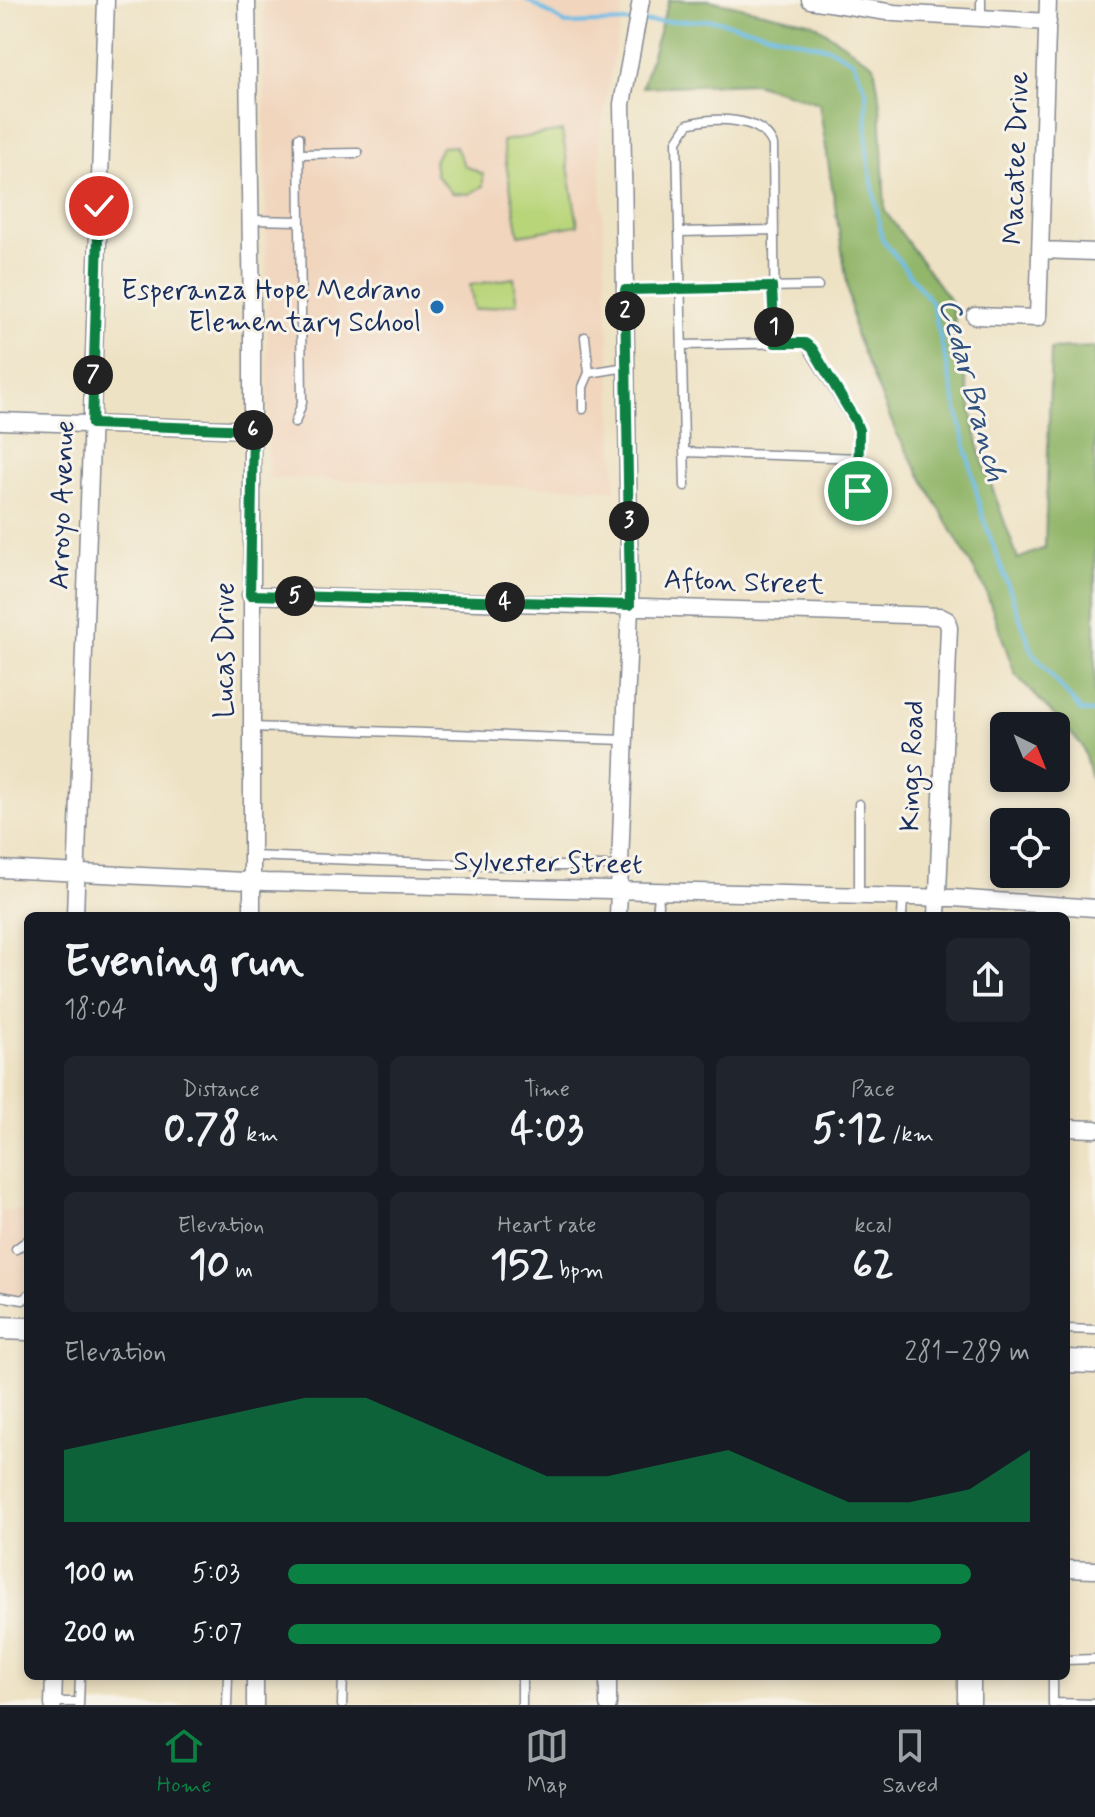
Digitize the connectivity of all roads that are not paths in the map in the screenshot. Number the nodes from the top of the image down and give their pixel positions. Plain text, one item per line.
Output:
1 (106, 0) edge
2 (247, 0) edge
3 (641, 0) edge
4 (810, 0) edge
5 (981, 0) edge
6 (1048, 0) edge
7 (854, 4) edge
8 (981, 18) junction
9 (1048, 22) junction
10 (299, 137) dead end
11 (358, 153) dead end
12 (299, 154) junction
13 (252, 220) junction
14 (298, 221) junction
15 (773, 230) junction
16 (680, 232) junction
17 (1041, 250) junction
18 (1095, 252) edge
19 (818, 286) dead end
20 (681, 287) junction
21 (772, 287) junction
22 (625, 290) junction
23 (975, 316) dead end
24 (585, 337) dead end
25 (775, 343) junction
26 (682, 345) junction
27 (627, 367) junction
28 (589, 373) junction
29 (583, 409) dead end
30 (0, 421) edge
31 (295, 423) dead end
32 (92, 424) junction
33 (253, 430) junction
34 (684, 452) junction
35 (860, 458) junction
36 (685, 486) dead end
37 (858, 491) dead end
38 (250, 595) junction
39 (630, 605) junction
40 (947, 620) joint
41 (251, 727) junction
42 (625, 740) junction
43 (859, 804) dead end
44 (251, 856) junction
45 (620, 866) junction
46 (0, 869) edge
47 (76, 872) junction
48 (252, 881) junction
49 (619, 892) junction
50 (659, 893) junction
51 (859, 898) junction
52 (937, 898) junction
53 (902, 908) edge
54 (1095, 908) edge
55 (75, 912) edge
56 (252, 912) edge
57 (618, 912) edge
58 (657, 912) edge
59 (937, 912) edge
60 (1070, 1128) edge
61 (1095, 1129) edge
62 (24, 1243) edge
63 (16, 1249) dead end
64 (1, 1293) edge
65 (24, 1299) edge
66 (0, 1328) edge
67 (24, 1329) edge
68 (1070, 1329) edge
69 (1095, 1330) edge
70 (1070, 1361) edge
71 (1095, 1362) edge
72 (1070, 1569) edge
73 (1095, 1570) edge
74 (1095, 1659) edge
75 (1070, 1660) edge
76 (54, 1680) edge
77 (80, 1680) edge
78 (228, 1680) edge
79 (255, 1680) edge
80 (343, 1680) edge
81 (522, 1680) edge
82 (608, 1680) edge
83 (969, 1680) edge
84 (1053, 1680) edge
85 (54, 1704) edge
86 (79, 1704) edge
87 (1053, 1704) edge
88 (1095, 1704) edge
89 (227, 1705) edge
90 (255, 1705) edge
91 (342, 1705) edge
92 (522, 1705) edge
93 (608, 1705) edge
94 (969, 1705) edge

1 - 32 street, Arroyo Avenue
2 - 13 street, Lucas Drive
3 - 22 street
4 - 7 street
5 - 8 lane
6 - 9 street, Macatee Drive
7 - 8 street
8 - 9 street
9 - 17 street, Macatee Drive
10 - 12 lane
11 - 12 lane
12 - 14 lane
13 - 14 lane
13 - 33 street, Lucas Drive
14 - 31 lane
15 - 16 lane
15 - 16 lane
15 - 21 lane
16 - 20 lane
17 - 18 street
17 - 23 street, Macatee Drive
19 - 21 lane
20 - 21 lane
20 - 22 lane
20 - 26 lane
21 - 25 lane
22 - 27 street
24 - 28 lane
25 - 26 lane
25 - 35 lane
26 - 34 lane
27 - 28 lane
27 - 39 street
28 - 29 lane
30 - 32 street
32 - 33 street
32 - 47 street, Arroyo Avenue
33 - 38 street, Lucas Drive
34 - 35 lane
34 - 36 lane
35 - 37 lane
38 - 39 street, Afton Street
38 - 41 street, Lucas Drive
39 - 40 street, Afton Street
39 - 42 street
40 - 52 street, Kings Road
41 - 42 lane
41 - 44 street, Lucas Drive
42 - 45 street
43 - 51 lane
44 - 45 lane
44 - 48 street, Lucas Drive
45 - 49 street
46 - 47 street, Sylvester Street
47 - 48 street, Sylvester Street
47 - 55 street, Arroyo Avenue
48 - 49 street, Sylvester Street
48 - 56 street, Lucas Drive
49 - 50 street, Sylvester Street
49 - 57 street
50 - 51 street, Sylvester Street
50 - 58 lane
51 - 53 street, Sylvester Street
52 - 53 street, Sylvester Street
52 - 54 street, Sylvester Street
52 - 59 street, Kings Road
60 - 61 street
62 - 63 lane
64 - 65 lane
66 - 67 main road
68 - 69 lane
70 - 71 main road
72 - 73 street
74 - 75 lane
76 - 85 street
77 - 86 lane
78 - 89 lane
79 - 90 street
80 - 91 lane
81 - 92 lane
82 - 93 street
83 - 94 main road
84 - 87 lane
85 - 86 lane
87 - 88 lane

